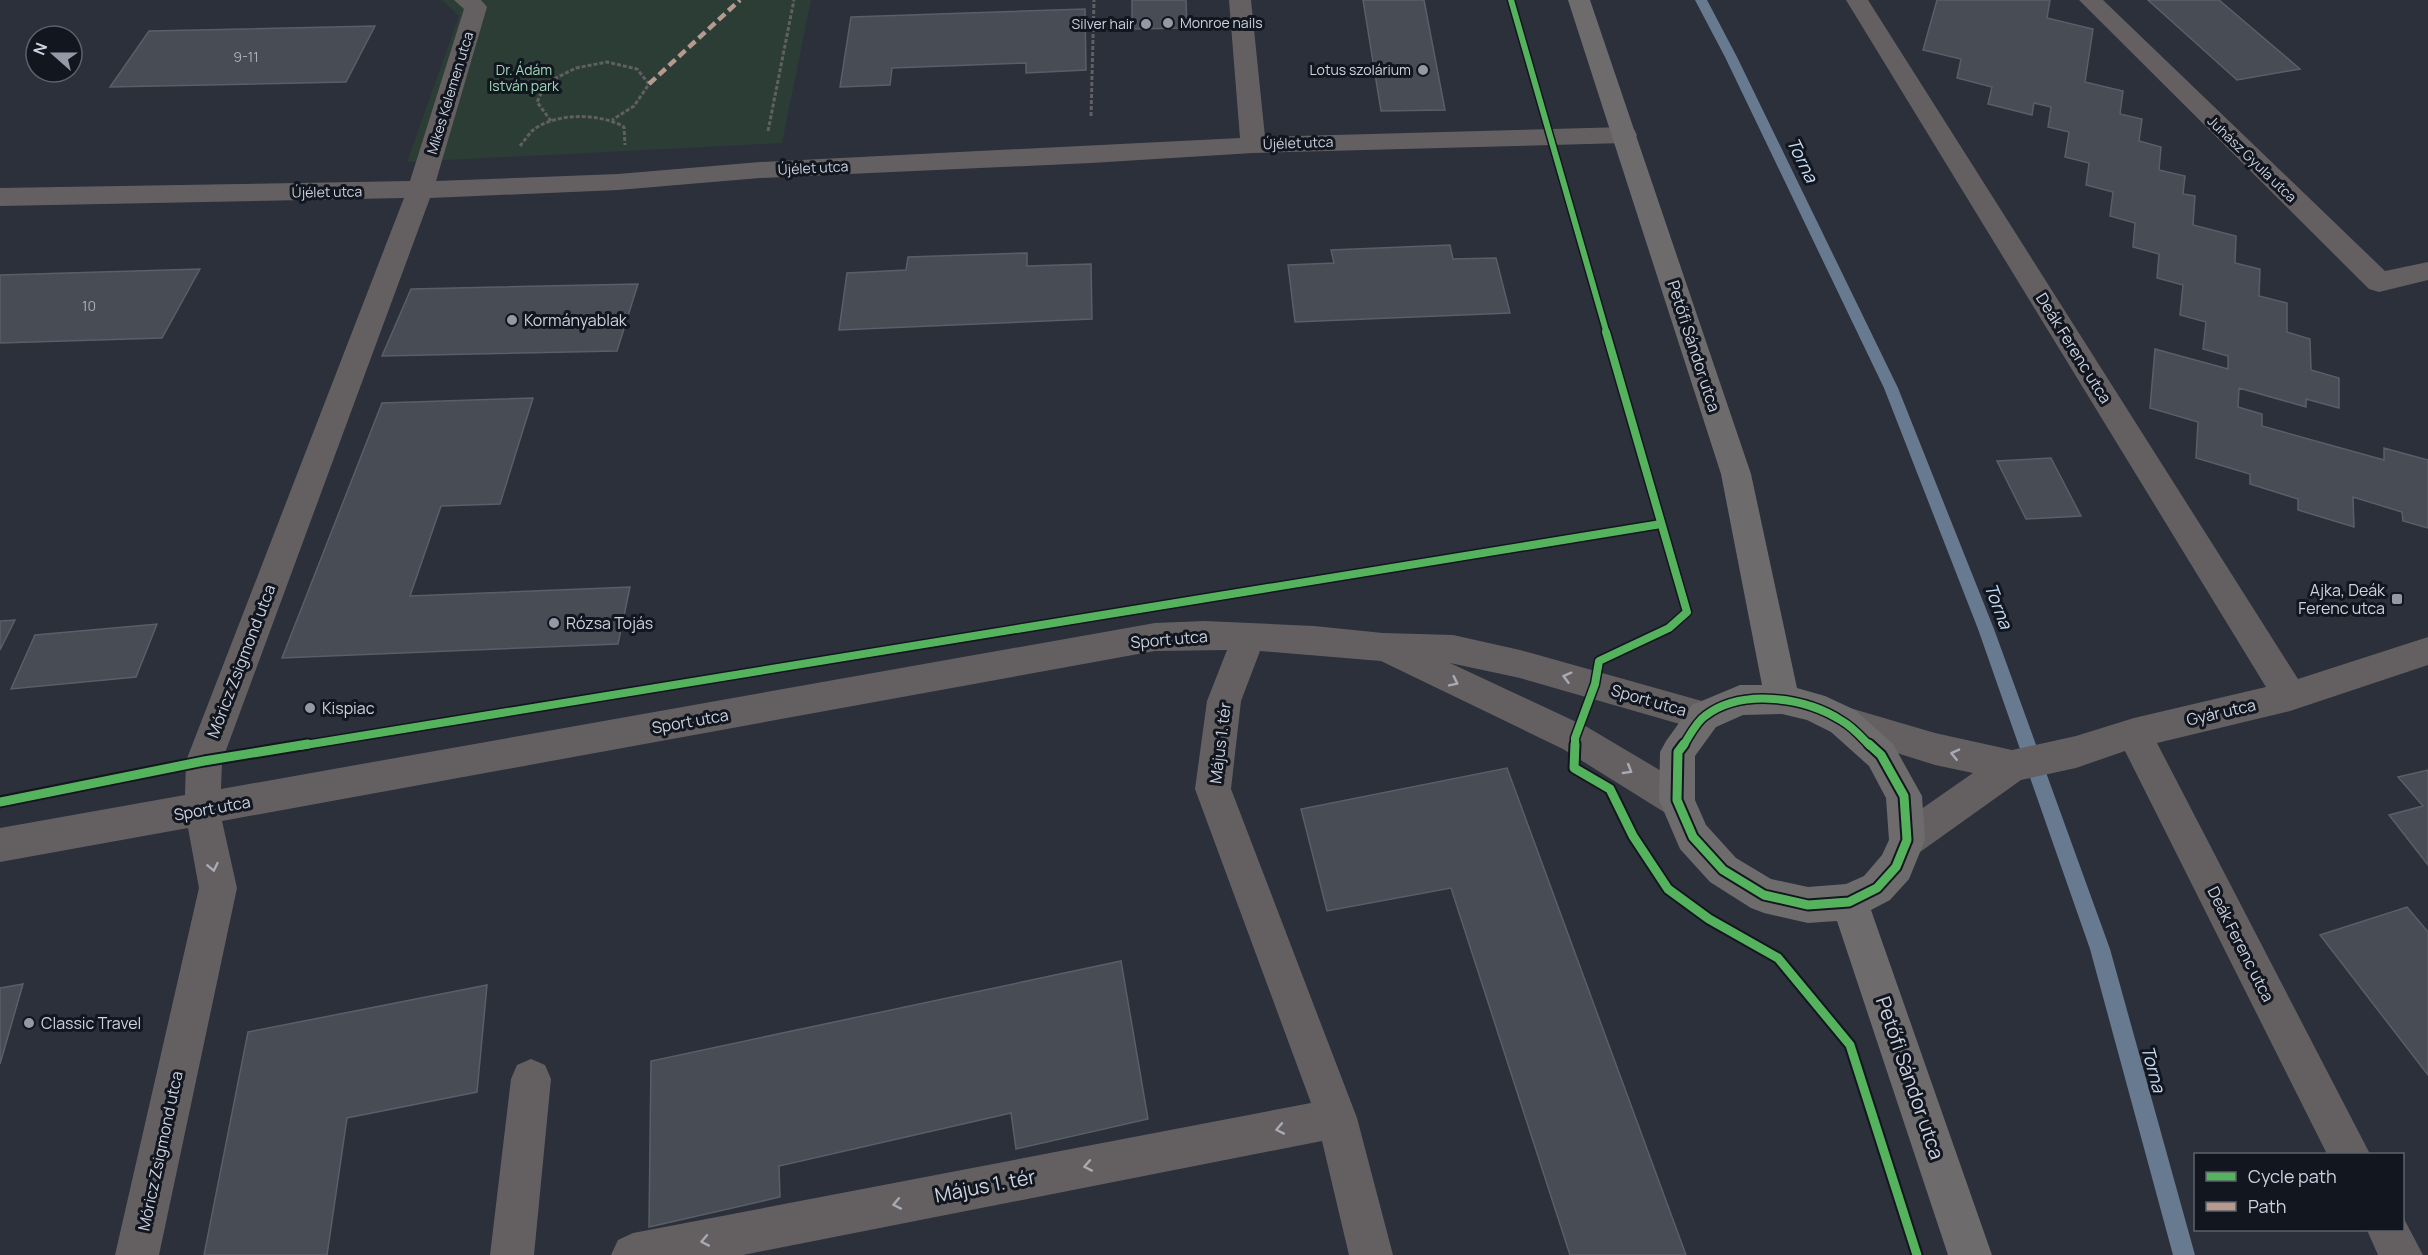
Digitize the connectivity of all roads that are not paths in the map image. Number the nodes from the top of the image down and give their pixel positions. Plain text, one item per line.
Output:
1 (465, 0) edge
2 (1240, 0) edge
3 (1579, 0) edge
4 (1857, 0) edge
5 (2090, 0) edge
6 (1625, 135) junction
7 (1253, 145) junction
8 (420, 191) junction
9 (0, 196) edge
10 (2428, 272) edge
11 (1248, 638) junction
12 (1383, 647) junction
13 (2428, 651) edge
14 (2290, 696) junction
15 (1782, 699) junction
16 (1704, 716) junction
17 (1843, 721) junction
18 (2133, 733) junction
19 (2012, 766) junction
20 (1677, 800) junction
21 (202, 810) junction
22 (1907, 840) junction
23 (0, 845) edge
24 (1849, 902) junction
25 (531, 1079) dead end
26 (1337, 1118) junction
27 (2348, 1153) edge
28 (2389, 1231) edge
29 (137, 1255) edge
30 (512, 1255) edge
31 (633, 1255) edge
32 (1371, 1255) edge
33 (1970, 1255) edge
34 (2401, 1255) edge

1 - 8 street, Mikes Kelemen utca
2 - 7 street
3 - 6 main road, Petőfi Sándor utca
4 - 14 street, Deák Ferenc utca
5 - 10 street, Juhász Gyula utca
6 - 7 street, Újélet utca
6 - 15 main road, Petőfi Sándor utca
7 - 8 street, Újélet utca
8 - 9 street, Újélet utca
8 - 21 street, Móricz Zsigmond utca
11 - 12 street, Sport utca
11 - 21 street, Sport utca
11 - 26 street, Május 1. tér
16 -> 12 street, Sport utca
12 -> 20 street, Sport utca
13 - 14 street, Gyár utca
14 - 18 street, Gyár utca
15 - 16 main road
15 - 17 main road
16 - 20 main road
19 -> 17 street, Gyár utca
17 - 22 main road
18 - 19 street, Gyár utca
18 - 27 street, Deák Ferenc utca
19 - 22 street, Gyár utca
20 - 24 main road
21 - 23 street, Sport utca
21 -> 29 street, Móricz Zsigmond utca
22 - 24 main road
24 - 33 main road, Petőfi Sándor utca
25 - 30 street
26 -> 31 street, Május 1. tér
26 - 32 street, Május 1. tér
28 - 34 street

